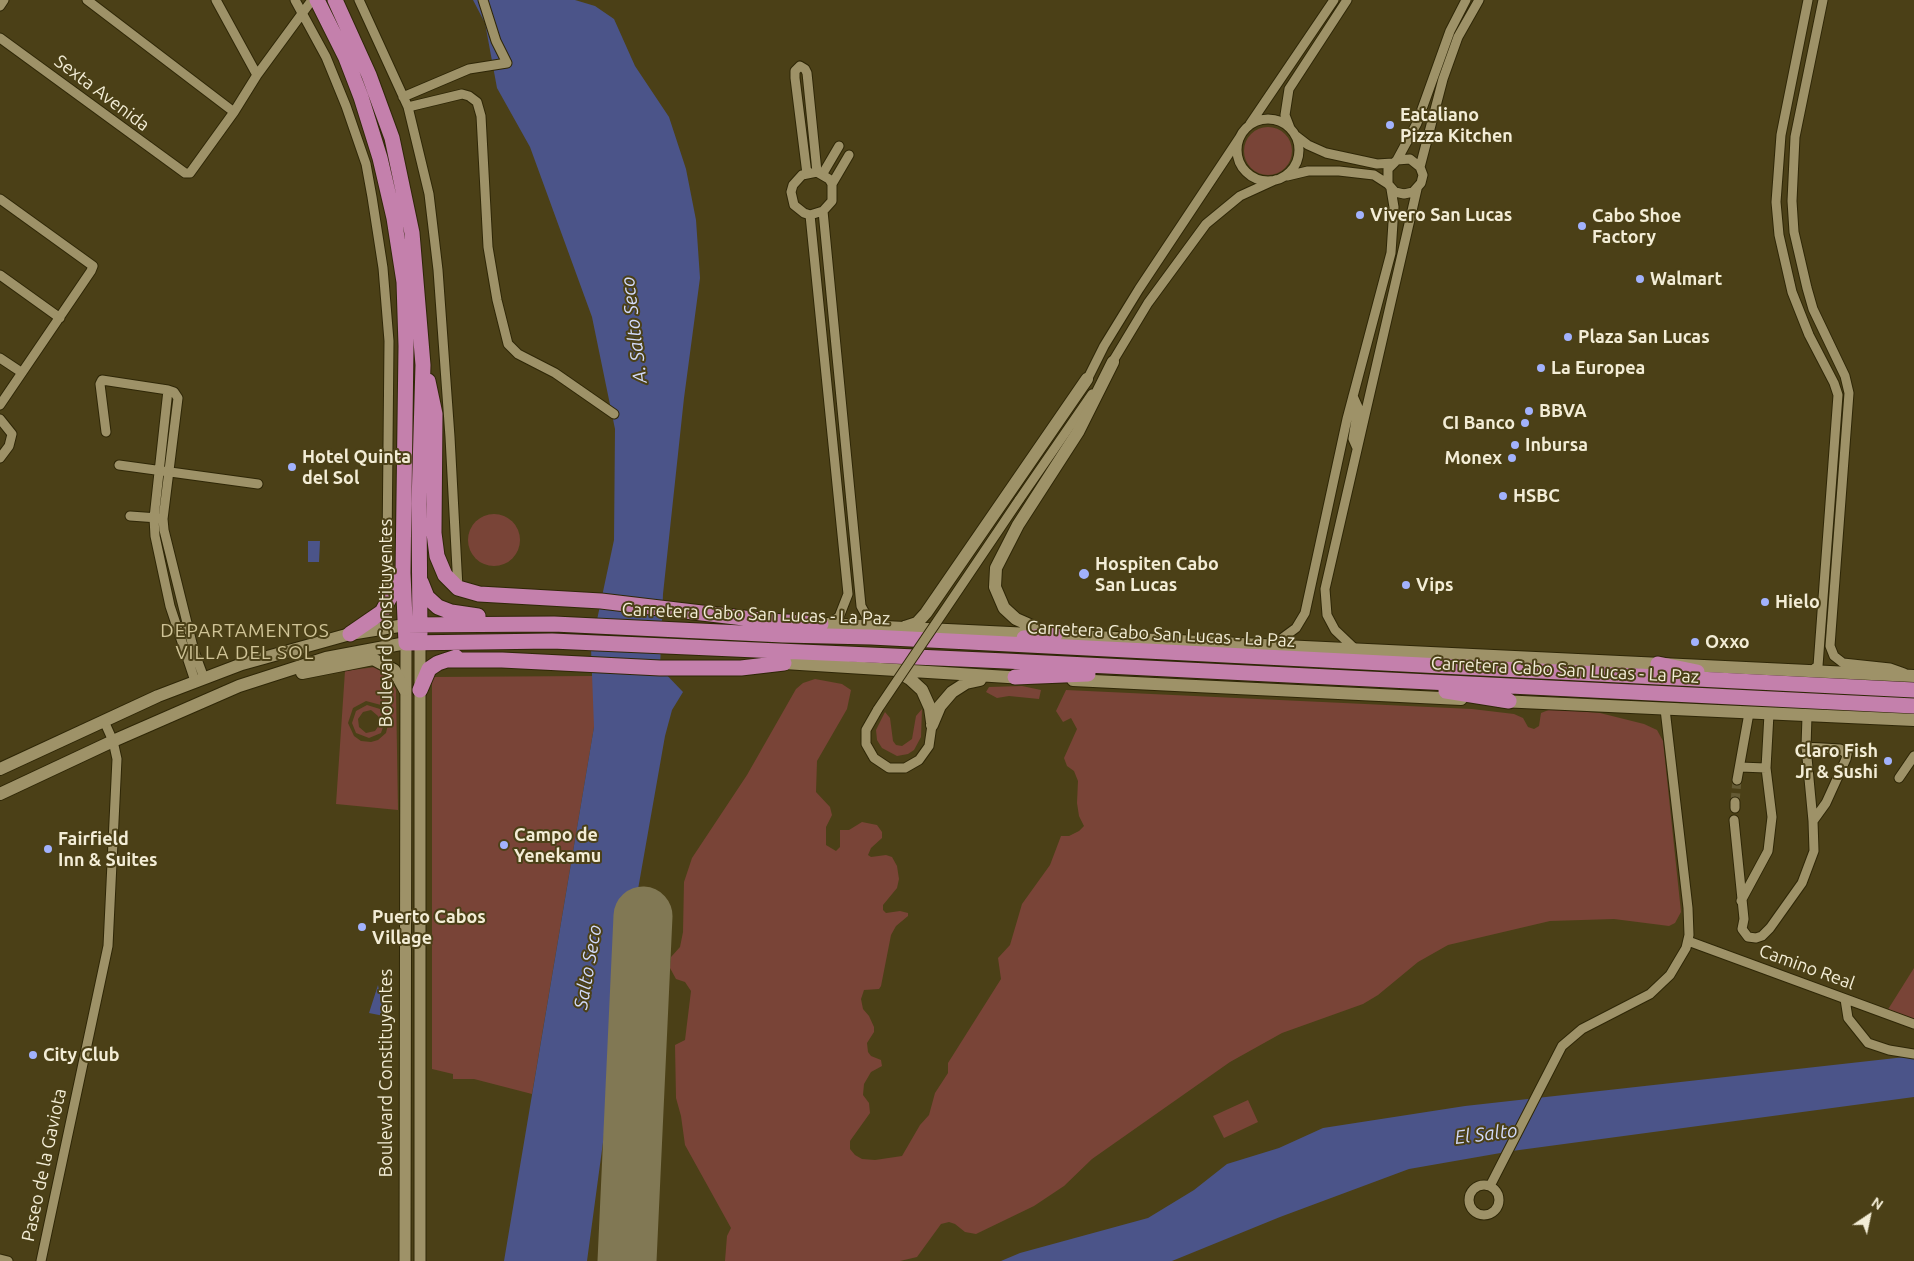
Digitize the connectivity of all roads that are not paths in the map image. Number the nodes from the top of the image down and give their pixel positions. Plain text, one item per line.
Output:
1 (4, 0) edge
2 (87, 0) edge
3 (216, 0) edge
4 (295, 0) edge
5 (312, 0) edge
6 (317, 0) edge
7 (335, 0) edge
8 (358, 0) edge
9 (482, 0) edge
10 (1334, 0) edge
11 (1347, 0) edge
12 (1466, 0) edge
13 (1479, 0) edge
14 (1808, 0) edge
15 (1823, 0) edge
16 (0, 6) edge
17 (303, 12) junction
18 (0, 38) edge
19 (257, 75) junction
20 (403, 97) junction
21 (408, 107) junction
22 (234, 112) junction
23 (1246, 128) junction
24 (1293, 132) junction
25 (1240, 137) junction
26 (839, 146) dead end
27 (849, 155) dead end
28 (1395, 161) junction
29 (1420, 167) junction
30 (819, 173) junction
31 (806, 174) junction
32 (1279, 179) junction
33 (832, 184) junction
34 (1390, 186) junction
35 (1418, 189) junction
36 (0, 199) edge
37 (823, 211) junction
38 (810, 215) junction
39 (0, 275) edge
40 (830, 276) junction
41 (816, 278) junction
42 (60, 318) junction
43 (0, 358) edge
44 (1113, 362) junction
45 (423, 366) junction
46 (21, 372) junction
47 (1087, 378) junction
48 (168, 390) junction
49 (1353, 396) junction
50 (0, 405) edge
51 (614, 414) dead end
52 (0, 418) edge
53 (831, 428) junction
54 (843, 428) junction
55 (106, 432) dead end
56 (1061, 437) junction
57 (1357, 448) junction
58 (0, 458) edge
59 (119, 465) dead end
60 (160, 471) junction
61 (170, 472) junction
62 (258, 484) dead end
63 (130, 516) dead end
64 (159, 518) junction
65 (403, 573) junction
66 (420, 574) junction
67 (458, 588) junction
68 (390, 600) junction
69 (412, 624) junction
70 (536, 624) junction
71 (824, 624) junction
72 (885, 627) junction
73 (899, 627) junction
74 (350, 634) junction
75 (1055, 635) junction
76 (782, 636) junction
77 (526, 641) junction
78 (413, 643) junction
79 (979, 644) junction
80 (1273, 646) junction
81 (729, 649) junction
82 (1354, 649) junction
83 (447, 660) junction
84 (784, 663) junction
85 (1658, 664) junction
86 (1173, 670) junction
87 (892, 671) junction
88 (1811, 671) junction
89 (995, 676) junction
90 (1015, 677) junction
91 (199, 679) junction
92 (1371, 679) junction
93 (1914, 681) edge
94 (1775, 684) junction
95 (413, 690) junction
96 (206, 700) junction
97 (1509, 701) junction
98 (1914, 706) edge
99 (1665, 709) junction
100 (1749, 713) junction
101 (1769, 714) junction
102 (1807, 716) junction
103 (1914, 720) edge
104 (104, 722) junction
105 (932, 725) junction
106 (113, 741) junction
107 (1806, 747) junction
108 (1914, 756) edge
109 (1740, 767) junction
110 (1766, 768) junction
111 (0, 769) edge
112 (1899, 778) dead end
113 (1737, 780) tunnel mouth
114 (0, 794) edge
115 (1734, 820) dead end
116 (1813, 820) junction
117 (1740, 902) junction
118 (1688, 941) junction
119 (1845, 998) junction
120 (1914, 1024) edge
121 (1914, 1054) edge
122 (1490, 1186) dead end
123 (0, 1259) edge
124 (8, 1261) edge
125 (41, 1261) edge
126 (405, 1261) edge
127 (420, 1261) edge

1 - 16 street
2 - 22 street
3 - 19 street
4 - 17 street
5 - 17 street
6 - 65 highway, Boulevard Constituyentes
7 - 45 highway, Boulevard Constituyentes
8 - 20 street
9 - 20 street
10 - 23 street
11 - 24 street
12 - 28 street
13 - 29 street
14 - 88 street
15 - 93 street
17 - 19 street
17 - 68 street
18 - 22 street, Sexta Avenida
19 - 22 street
20 - 21 street
21 - 51 street
21 - 67 street
23 - 24 street
23 - 25 street
24 - 28 street
24 - 32 street
25 - 32 street
25 - 47 street
26 - 30 street
27 - 33 street
28 - 29 street
28 - 34 street
29 - 35 street
30 - 31 street
30 - 31 street
30 - 33 street
31 - 38 street
32 - 34 street
32 - 44 street
33 - 37 street
34 - 35 street
34 - 49 street
35 - 57 street
36 - 42 street
37 - 38 street
37 - 40 street
38 - 41 street
39 - 42 street
40 - 41 street
40 - 54 street
41 - 53 street
42 - 46 street
43 - 46 street
44 - 56 street
44 - 75 main road
45 - 66 highway, Boulevard Constituyentes
45 - 67 highway
46 - 50 street
47 - 56 street
47 - 73 main road
48 - 55 street
48 - 60 street
48 - 61 street
49 - 57 street
49 - 80 street
52 - 58 street
53 - 54 street
53 - 71 street
54 - 72 street
56 - 105 street, bridge
57 - 82 street
59 - 60 street
60 - 61 street
60 - 64 street
61 - 62 street
61 - 64 street
63 - 64 street
64 - 91 street
65 - 68 highway
65 - 69 highway, Boulevard Constituyentes
66 - 69 highway, Boulevard Constituyentes
66 - 70 highway
67 - 71 highway
68 - 74 highway
69 - 70 highway, Carretera Cabo San Lucas - La Paz
69 - 74 main road
69 - 78 highway, Boulevard Constituyentes
70 - 76 highway, Carretera Cabo San Lucas - La Paz
71 - 72 main road
71 - 76 highway
72 - 73 main road
73 - 75 main road
74 - 91 main road
75 - 79 highway
75 - 80 main road
76 - 79 highway, Carretera Cabo San Lucas - La Paz
77 - 78 highway, Carretera Cabo San Lucas - La Paz
77 - 81 highway, Carretera Cabo San Lucas - La Paz
77 - 83 highway
78 - 95 street, Boulevard Constituyentes
78 - 96 main road
79 - 94 highway, Carretera Cabo San Lucas - La Paz
80 - 82 main road
81 - 84 highway
81 - 86 highway, Carretera Cabo San Lucas - La Paz
82 - 85 main road
83 - 84 highway
83 - 95 highway
84 - 87 main road
85 - 88 main road
85 - 94 highway
86 - 90 highway
86 - 92 highway, Carretera Cabo San Lucas - La Paz
87 - 89 main road
87 - 105 main road
88 - 93 main road
89 - 90 main road
89 - 105 main road
90 - 97 main road
91 - 104 main road
92 - 97 highway
92 - 98 highway, Carretera Cabo San Lucas - La Paz
93 - 94 highway, Carretera Cabo San Lucas - La Paz
95 - 96 main road
95 - 126 street, Boulevard Constituyentes
95 - 127 street, Boulevard Constituyentes
96 - 106 main road
97 - 99 main road
99 - 100 main road
99 - 118 street
100 - 101 main road
100 - 109 street
101 - 102 main road
101 - 110 street
102 - 103 main road
102 - 107 street
104 - 106 street, Paseo de la Gaviota
104 - 111 main road
106 - 114 main road
106 - 125 street, Paseo de la Gaviota
107 - 116 street
107 - 116 street
108 - 112 street
109 - 110 street
109 - 113 street
110 - 117 street
115 - 117 street
116 - 117 street
118 - 119 street, Camino Real
118 - 122 street
119 - 120 street, Camino Real
119 - 121 street
123 - 124 street

